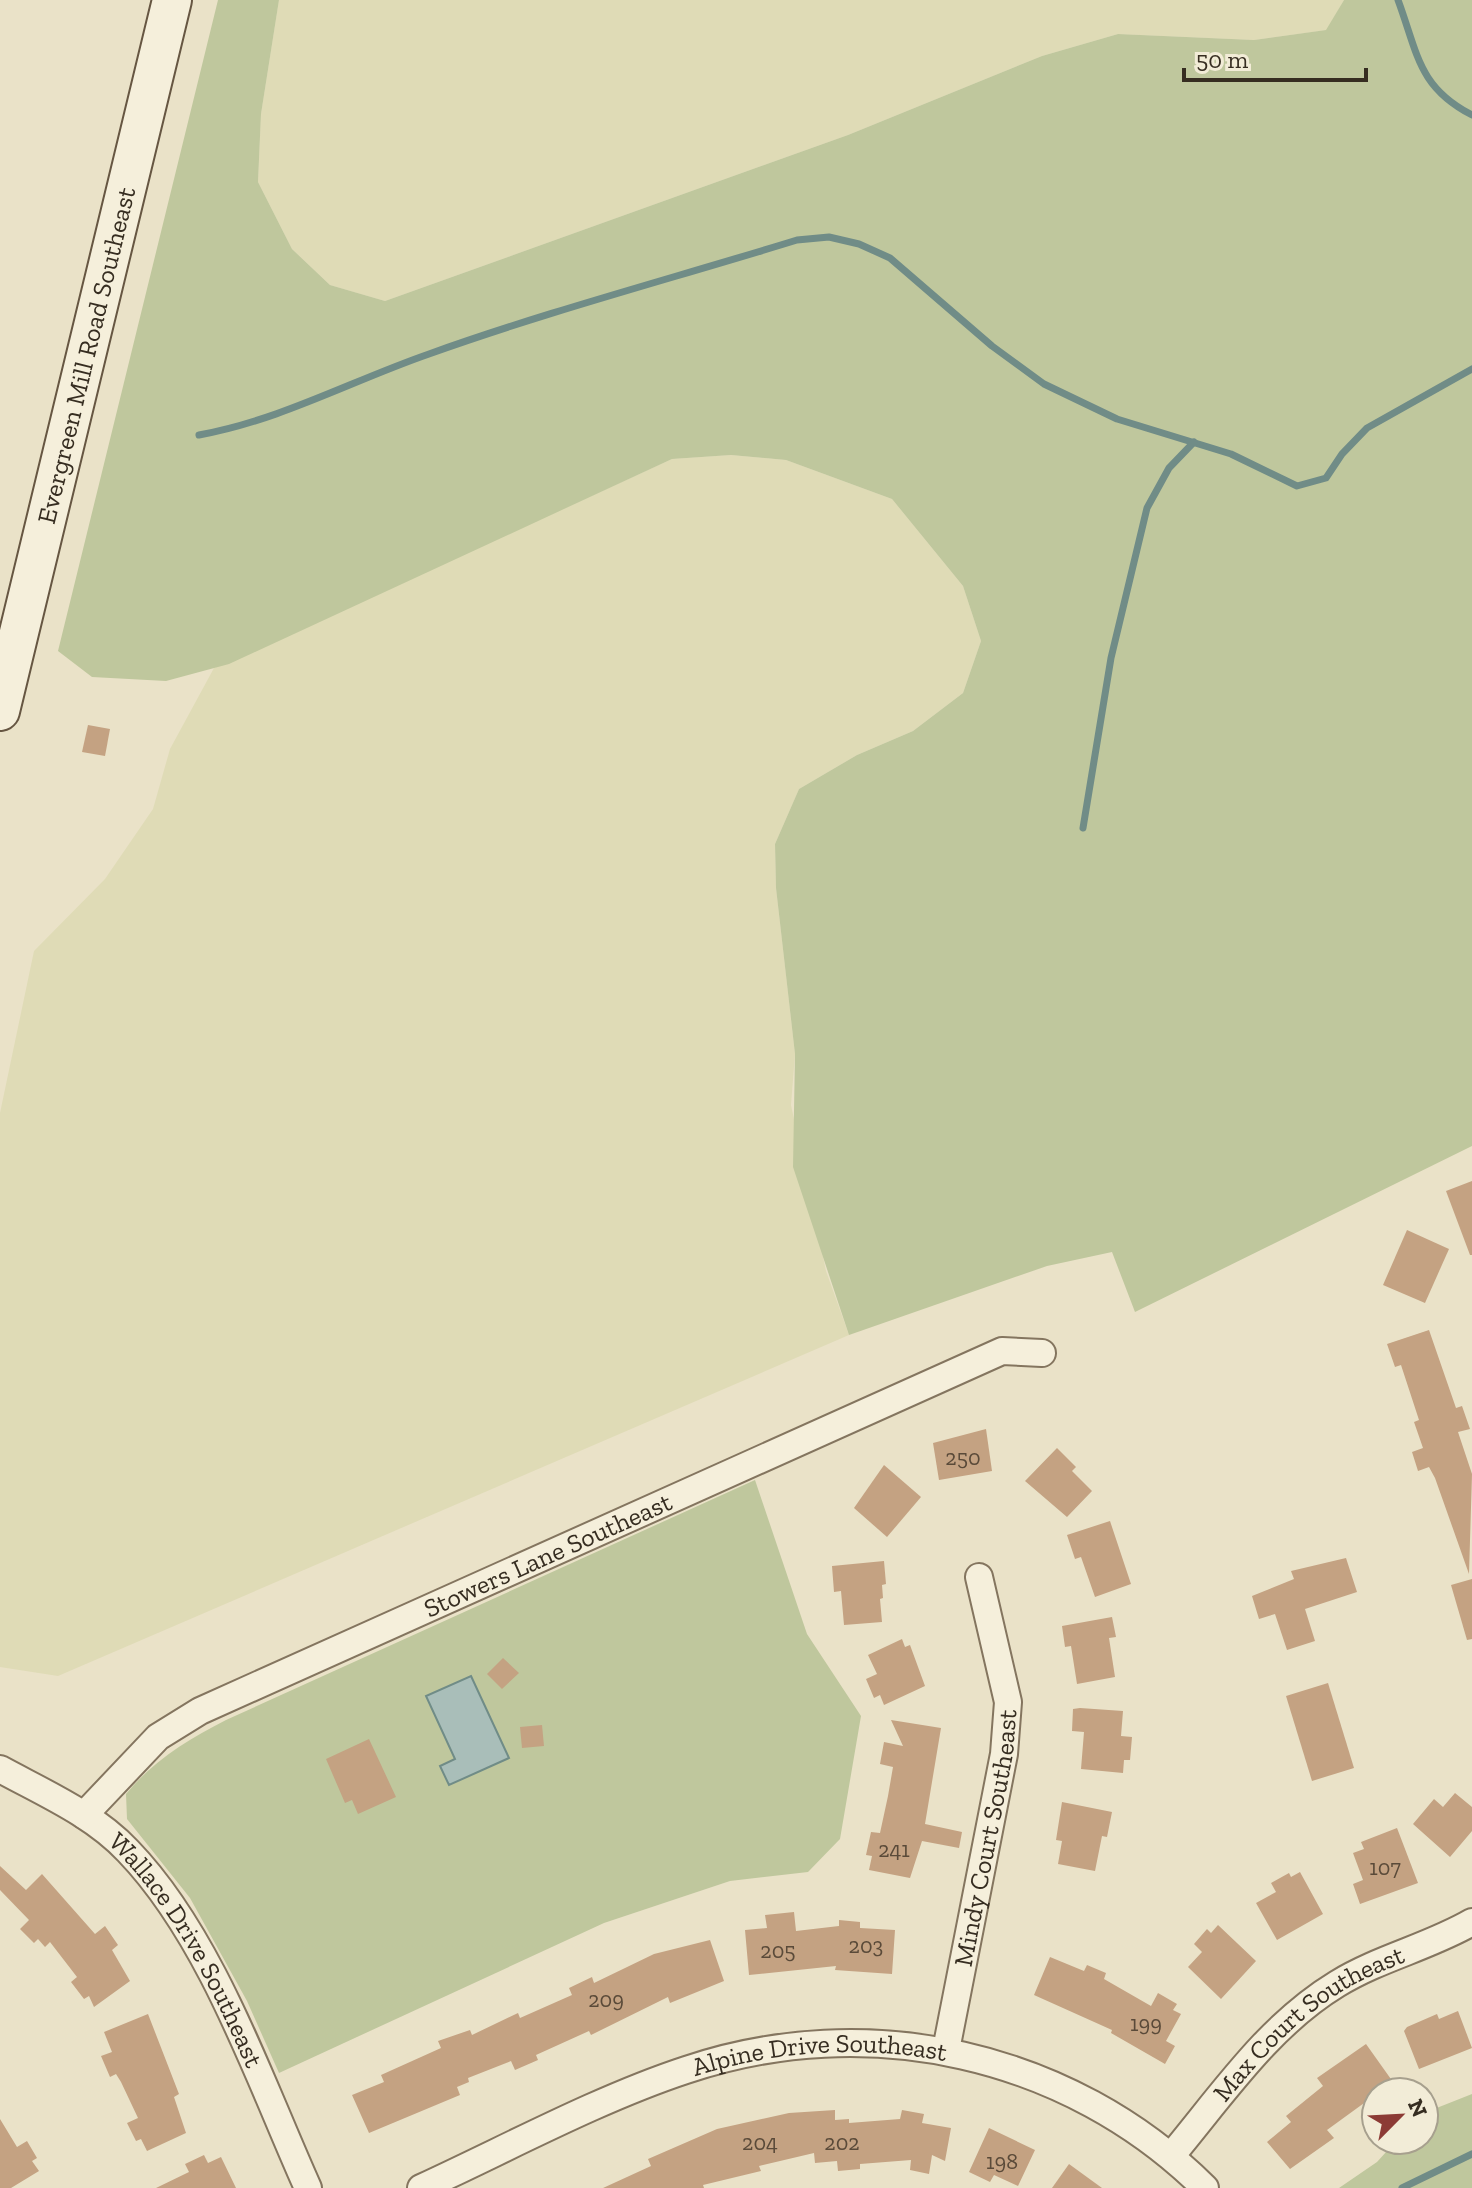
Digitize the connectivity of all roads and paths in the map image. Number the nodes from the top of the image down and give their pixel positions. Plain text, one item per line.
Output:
1 (172, 0) edge
2 (0, 711) edge
3 (1042, 1353) dead end
4 (979, 1577) dead end
5 (0, 1769) edge
6 (84, 1815) junction
7 (1472, 1922) edge
8 (946, 2050) junction
9 (1171, 2156) junction
10 (308, 2188) edge
11 (421, 2188) edge
12 (1205, 2188) edge

1 - 2 main road, Evergreen Mill Road Southeast
3 - 6 street, Stowers Lane Southeast
4 - 8 street, Mindy Court Southeast
5 - 6 street, Wallace Drive Southeast
6 - 10 street, Wallace Drive Southeast
7 - 9 street, Max Court Southeast
8 - 9 street, Alpine Drive Southeast
8 - 11 street, Alpine Drive Southeast
9 - 12 street, Alpine Drive Southeast

